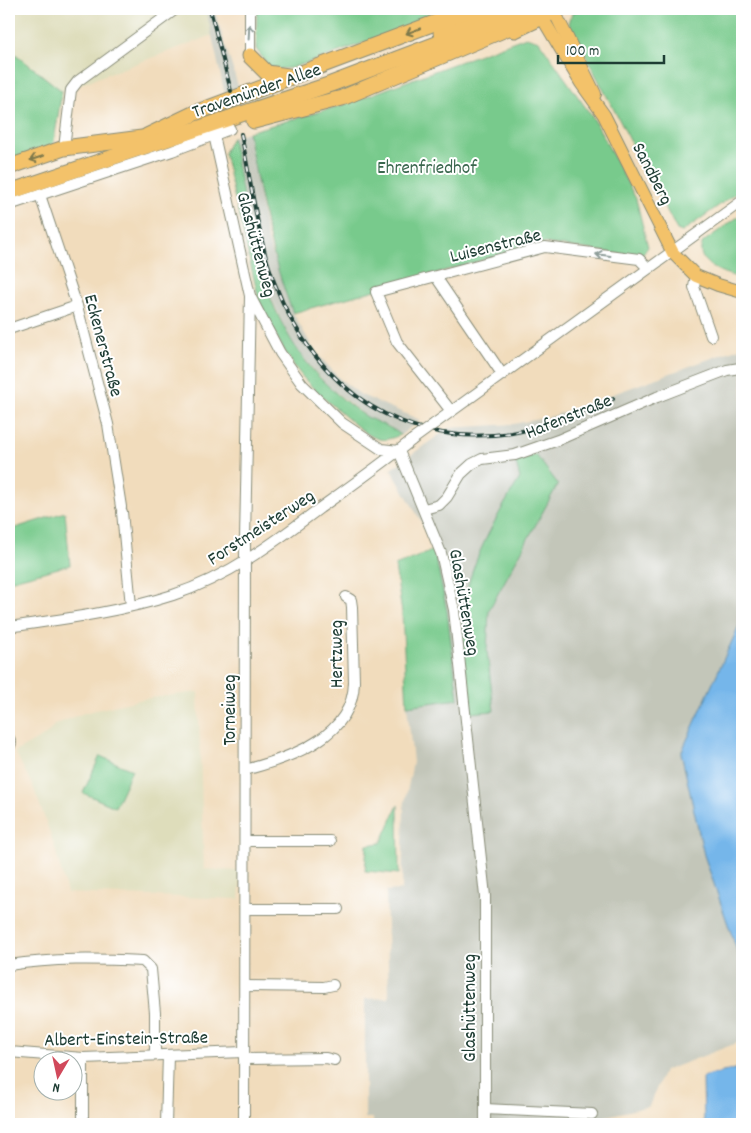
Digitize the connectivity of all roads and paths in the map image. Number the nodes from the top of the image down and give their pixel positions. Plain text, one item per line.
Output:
1 (176, 9) edge
2 (250, 9) edge
3 (498, 9) edge
4 (465, 11) edge
5 (539, 12) edge
6 (250, 56) joint
7 (294, 76) junction
8 (365, 89) junction
9 (263, 108) junction
10 (230, 129) joint
11 (214, 136) junction
12 (145, 137) junction
13 (64, 148) junction
14 (9, 167) edge
15 (9, 181) edge
16 (9, 192) edge
17 (40, 195) junction
18 (742, 202) edge
19 (9, 205) edge
20 (673, 253) junction
21 (648, 268) junction
22 (696, 276) junction
23 (436, 277) junction
24 (742, 292) edge
25 (250, 296) junction
26 (78, 306) junction
27 (9, 329) edge
28 (710, 336) dead end
29 (740, 368) dead end
30 (502, 374) junction
31 (451, 411) junction
32 (399, 451) junction
33 (424, 509) junction
34 (246, 560) junction
35 (346, 597) dead end
36 (131, 606) junction
37 (9, 627) edge
38 (245, 770) junction
39 (245, 840) junction
40 (330, 841) dead end
41 (245, 909) junction
42 (338, 909) dead end
43 (9, 965) edge
44 (333, 985) dead end
45 (246, 986) junction
46 (9, 1052) edge
47 (155, 1055) junction
48 (168, 1055) junction
49 (244, 1055) junction
50 (83, 1058) junction
51 (334, 1060) dead end
52 (485, 1109) junction
53 (592, 1114) dead end
54 (82, 1124) edge
55 (166, 1124) edge
56 (244, 1124) edge
57 (485, 1124) edge

1 - 13 street
6 -> 2 street
3 - 12 highway, Travemünder Allee
4 -> 7 highway
5 - 8 highway
5 - 9 highway, Travemünder Allee
5 - 20 main road, Sandberg
6 - 7 highway
7 - 12 highway
8 - 9 highway
8 - 10 highway
9 - 16 highway, Travemünder Allee
10 - 11 street, Travemünder Allee
11 - 17 street, Travemünder Allee
11 - 25 street, Glashüttenweg
12 - 13 highway
12 - 15 highway, Travemünder Allee
13 -> 14 highway
17 - 19 street, Travemünder Allee
17 - 26 street, Eckenerstraße
18 - 20 street
20 - 21 street
20 - 22 main road, Sandberg
21 -> 23 street, Luisenstraße
21 - 30 street
22 - 24 main road
22 - 28 street
23 - 30 street, Luisenstraße
23 - 31 street, Luisenstraße
25 - 32 street, Glashüttenweg
25 - 34 street, Torneiweg
26 - 27 street
26 - 36 street, Eckenerstraße
29 - 33 street, Hafenstraße
30 - 31 street
31 - 32 street, bridge
32 - 33 street, Glashüttenweg
32 - 34 street, Forstmeisterweg
33 - 52 street, Glashüttenweg
34 - 36 street, Forstmeisterweg
34 - 38 street, Torneiweg
35 - 38 street, Hertzweg
36 - 37 street, Forstmeisterweg
38 - 39 street, Torneiweg
39 - 40 street
39 - 41 street, Torneiweg
41 - 42 street
41 - 45 street, Torneiweg
43 - 47 street
44 - 45 street
45 - 49 street, Torneiweg
46 - 50 street, Albert-Einstein-Straße
47 - 48 street, Albert-Einstein-Straße
47 - 50 street, Albert-Einstein-Straße
48 - 49 street, Albert-Einstein-Straße
48 - 55 street
49 - 51 street, Albert-Einstein-Straße
49 - 56 street, Torneiweg
50 - 54 street
52 - 53 street
52 - 57 street, Glashüttenweg

